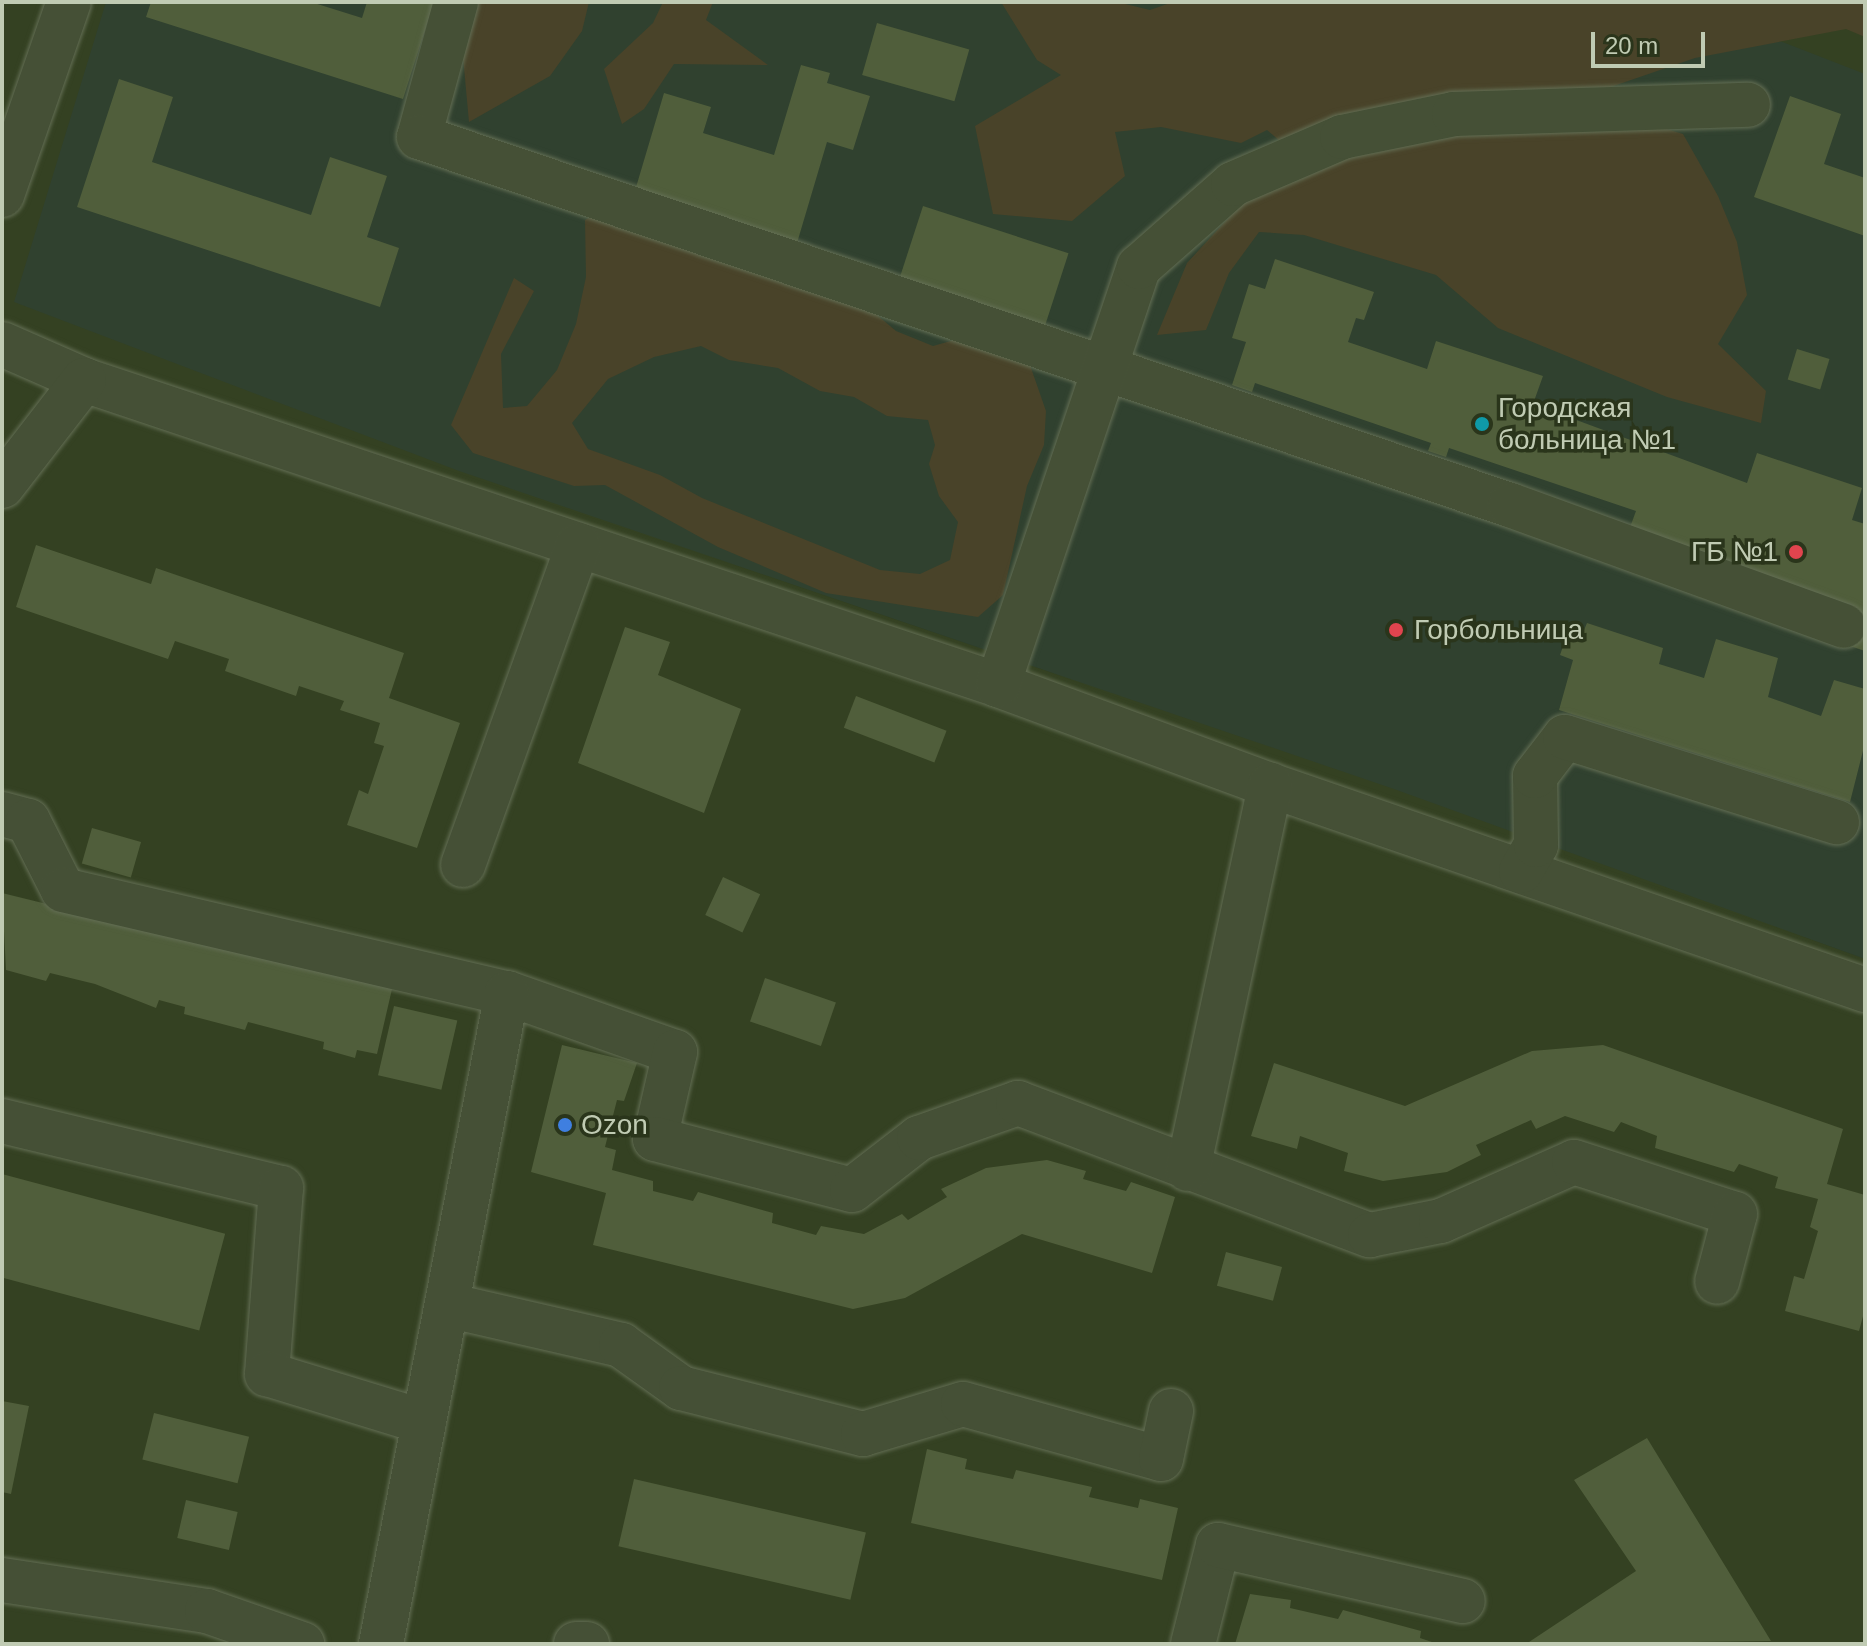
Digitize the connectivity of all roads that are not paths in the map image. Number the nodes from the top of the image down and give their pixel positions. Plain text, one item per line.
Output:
1 (69, 2) edge
2 (456, 2) edge
3 (1748, 105) dead end
4 (2, 195) edge
5 (2, 344) edge
6 (1104, 367) junction
7 (84, 380) junction
8 (2, 486) edge
9 (578, 545) junction
10 (1844, 626) dead end
11 (998, 685) junction
12 (1270, 785) junction
13 (2, 814) edge
14 (1837, 822) dead end
15 (463, 865) dead end
16 (1521, 871) junction
17 (1865, 990) edge
18 (507, 993) junction
19 (2, 1121) edge
20 (1188, 1169) junction
21 (1717, 1282) dead end
22 (447, 1305) junction
23 (1171, 1411) dead end
24 (424, 1422) junction
25 (2, 1580) edge
26 (1463, 1601) dead end
27 (302, 1644) edge
28 (381, 1644) edge
29 (576, 1644) edge
30 (587, 1644) edge
31 (1193, 1644) edge

1 - 4 street
2 - 6 street
3 - 6 street
5 - 7 street
6 - 10 street
6 - 11 street
7 - 8 street
7 - 9 street
9 - 11 street
9 - 15 street
11 - 12 street
12 - 16 street
12 - 20 street
13 - 18 street
14 - 16 street
16 - 17 street
18 - 20 street
18 - 22 street
19 - 24 street
20 - 21 street
22 - 23 street
22 - 24 street
24 - 28 street
25 - 27 street
26 - 31 street
29 - 30 street

